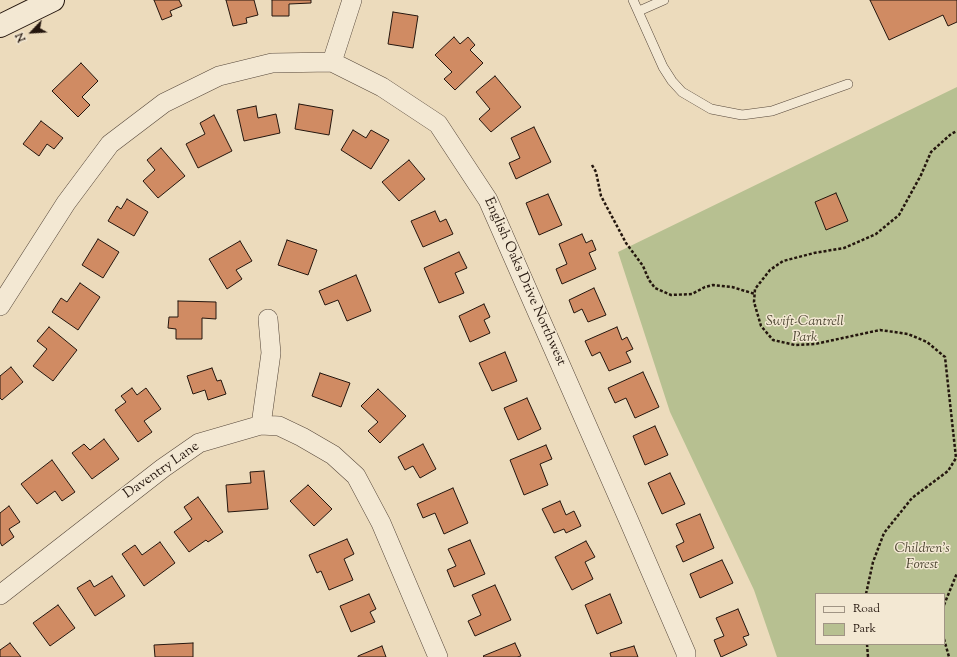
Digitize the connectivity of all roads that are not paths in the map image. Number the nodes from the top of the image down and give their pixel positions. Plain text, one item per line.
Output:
1 (53, 0) edge
2 (352, 0) edge
3 (633, 0) edge
4 (664, 0) edge
5 (638, 11) junction
6 (0, 26) edge
7 (332, 62) junction
8 (848, 84) dead end
9 (0, 306) edge
10 (268, 319) dead end
11 (261, 425) junction
12 (0, 595) edge
13 (438, 657) edge
14 (686, 657) edge

1 - 6 street
2 - 7 street
3 - 5 lane
4 - 5 lane
5 - 8 lane
7 - 9 street, English Oaks Drive Northwest
7 - 14 street, English Oaks Drive Northwest
10 - 11 street
11 - 12 street, Daventry Lane
11 - 13 street, Daventry Lane

